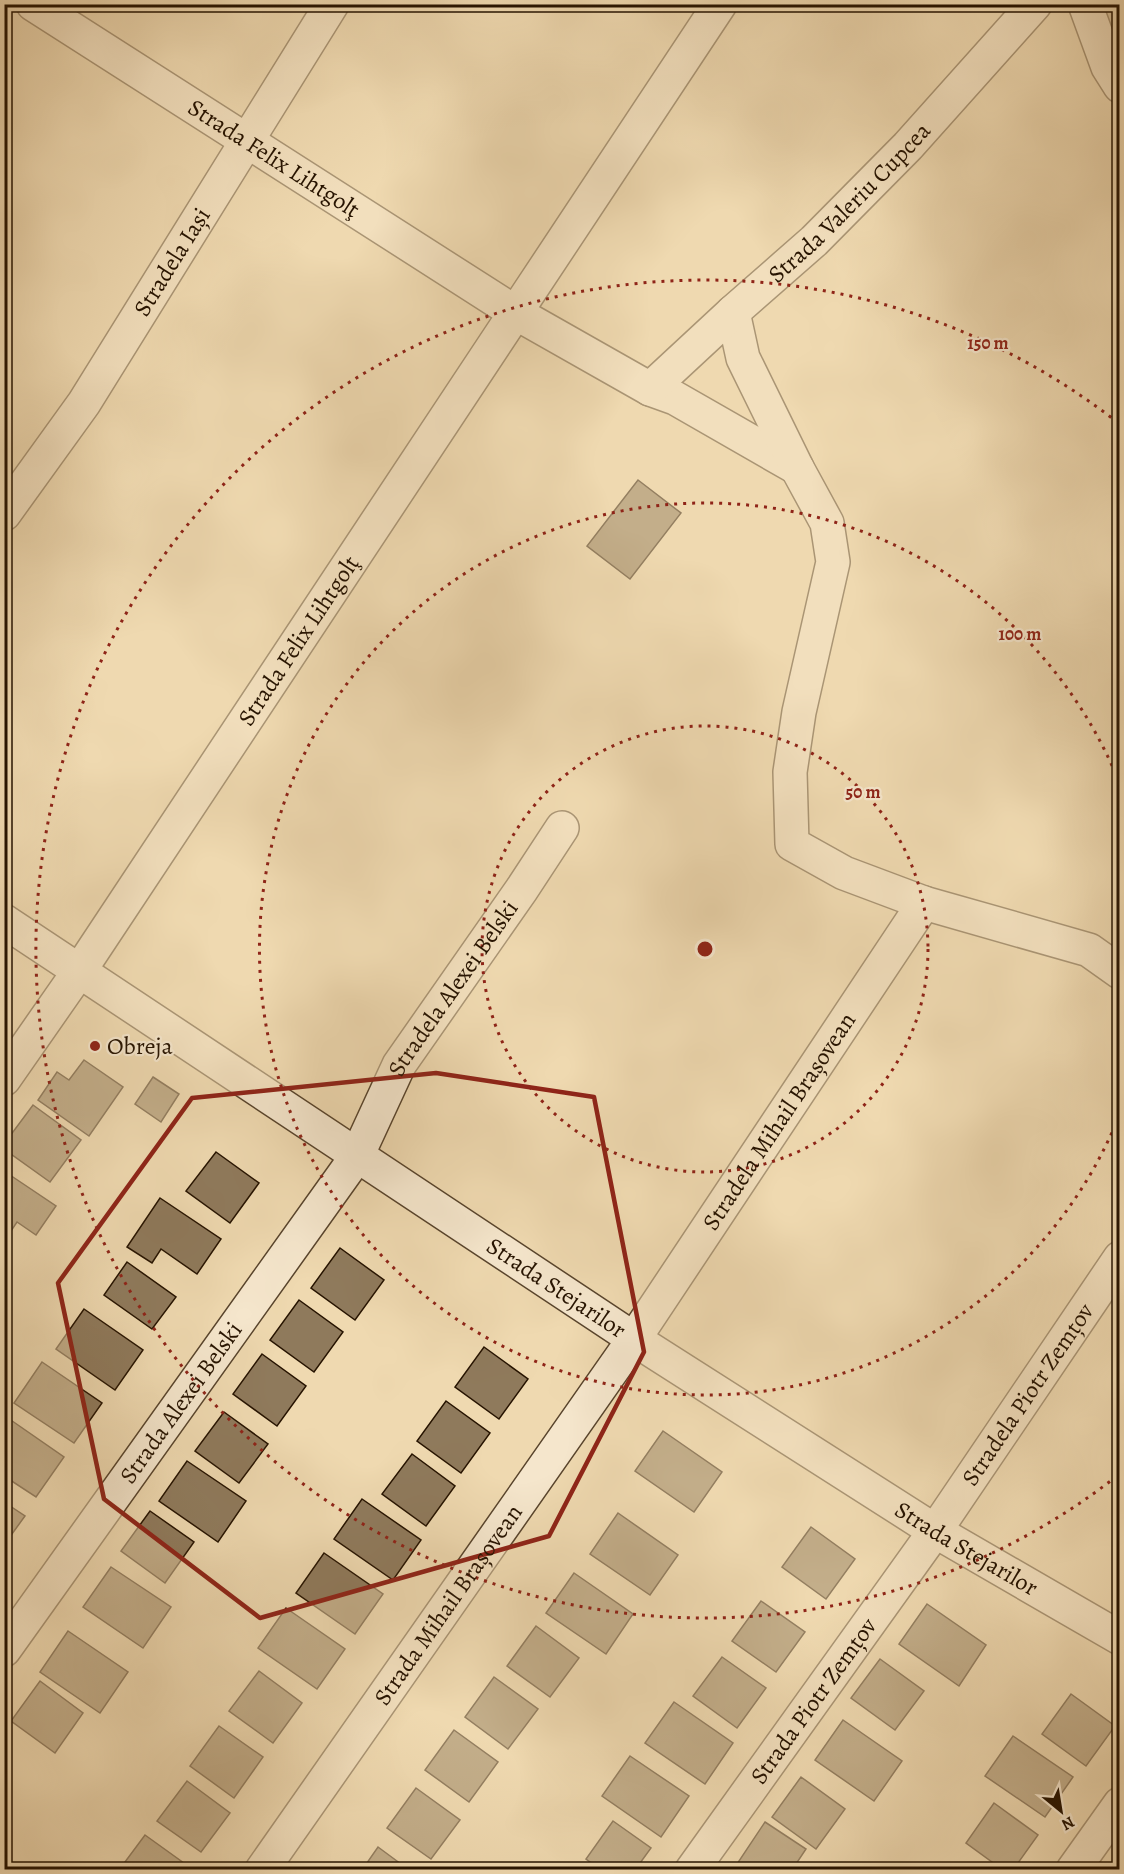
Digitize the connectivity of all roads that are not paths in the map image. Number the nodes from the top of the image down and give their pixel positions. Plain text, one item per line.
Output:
1 (33, 4) edge
2 (332, 4) edge
3 (720, 4) edge
4 (1035, 4) edge
5 (1085, 4) edge
6 (1119, 86) edge
7 (246, 141) junction
8 (733, 312) junction
9 (516, 313) junction
10 (650, 389) junction
11 (797, 468) junction
12 (4, 514) edge
13 (562, 828) dead end
14 (924, 903) junction
15 (4, 921) edge
16 (80, 970) junction
17 (1119, 972) edge
18 (4, 1079) edge
19 (357, 1156) junction
20 (1119, 1258) edge
21 (634, 1339) junction
22 (935, 1531) junction
23 (1119, 1638) edge
24 (4, 1650) edge
25 (1119, 1804) edge
26 (262, 1869) edge
27 (692, 1869) edge
28 (1073, 1869) edge

1 - 7 street, Strada Felix Lihtgolţ
2 - 7 street, Stradela Iași
3 - 9 street, Strada Felix Lihtgolţ
4 - 8 street, Strada Valeriu Cupcea
5 - 6 street
7 - 9 street, Strada Felix Lihtgolţ
7 - 12 street, Stradela Iași
8 - 10 street, Strada Valeriu Cupcea
8 - 11 street
9 - 10 street, Strada Felix Lihtgolţ
9 - 16 street, Strada Felix Lihtgolţ
10 - 11 street, Strada Felix Lihtgolţ
11 - 14 street
13 - 19 street, Stradela Alexei Belski
14 - 17 street
14 - 21 street, Stradela Mihail Brașovean
15 - 16 street, Strada Stejarilor
16 - 18 street, Strada Felix Lihtgolţ
16 - 19 street, Strada Stejarilor
19 - 21 street, Strada Stejarilor
19 - 24 street, Strada Alexei Belski
20 - 22 street, Stradela Piotr Zemțov
21 - 22 street, Strada Stejarilor
21 - 26 street, Strada Mihail Brașovean
22 - 23 street, Strada Stejarilor
22 - 27 street, Strada Piotr Zemțov
25 - 28 street

